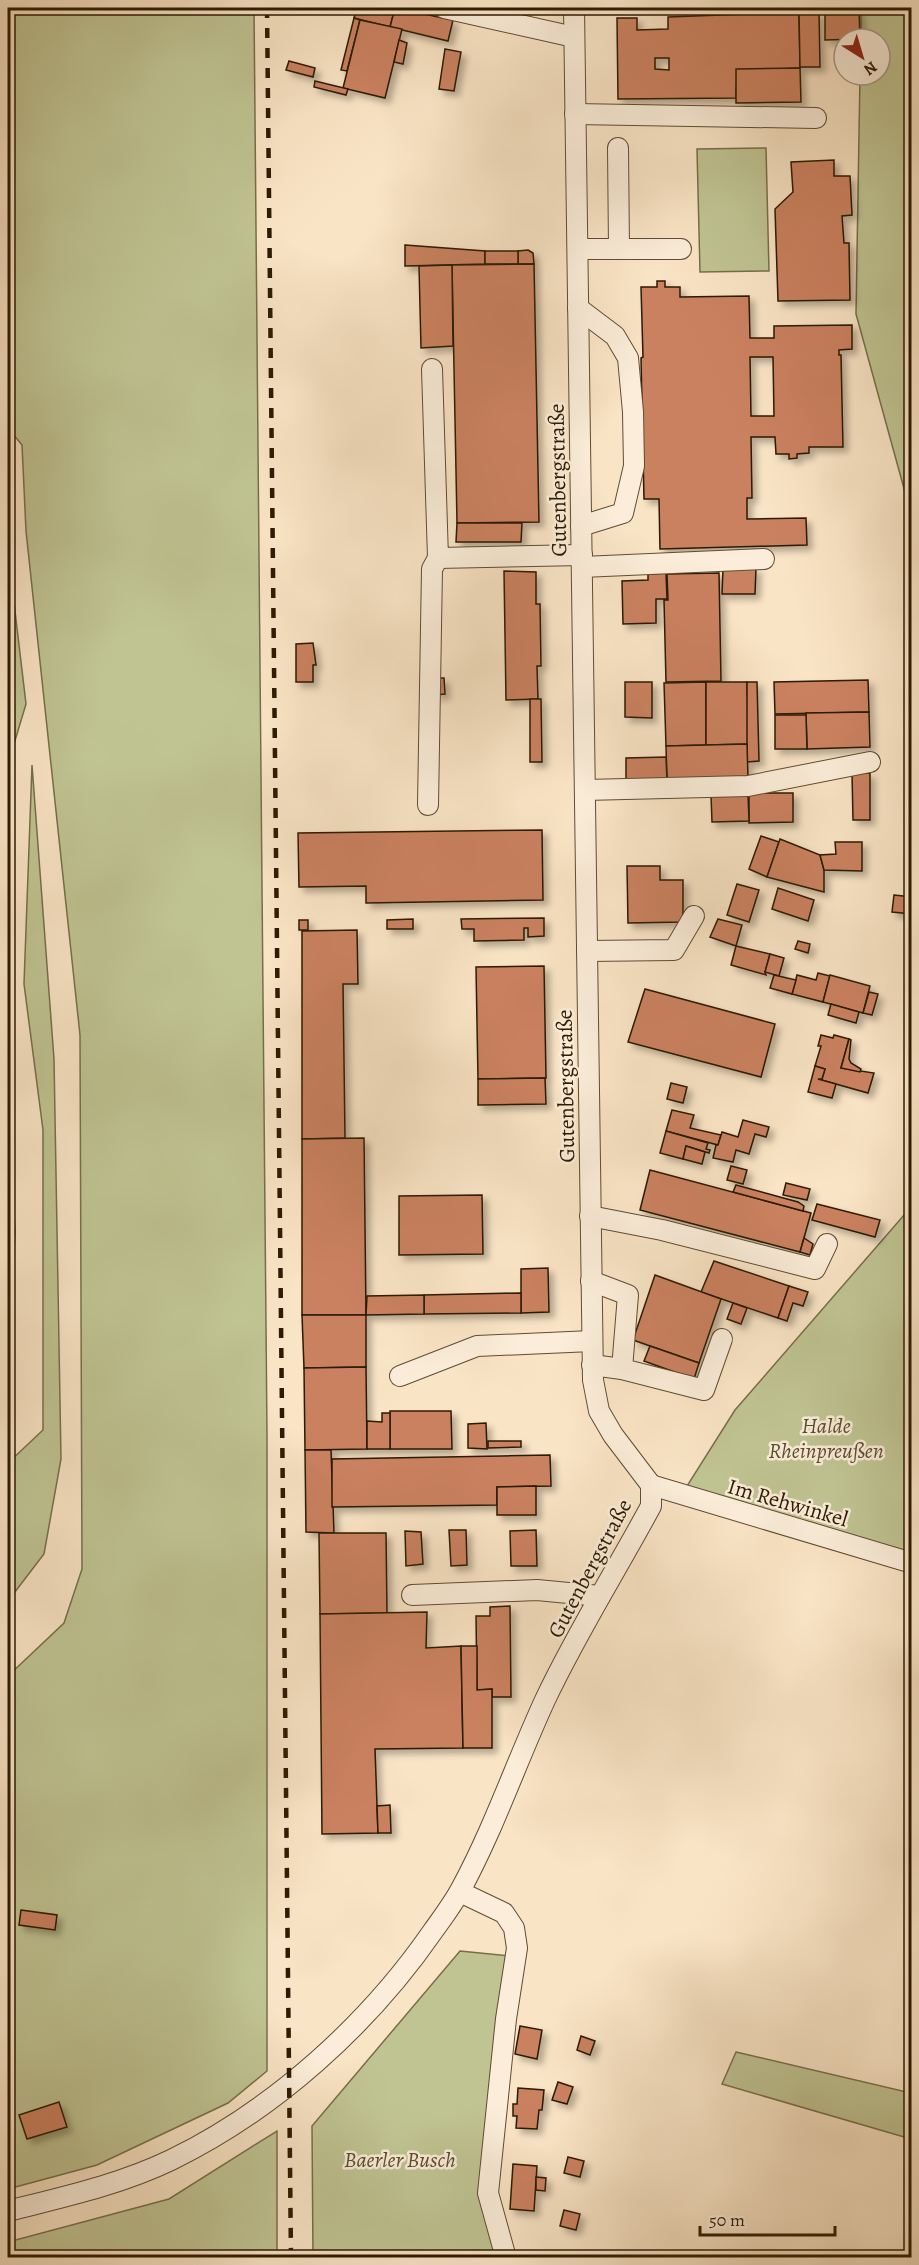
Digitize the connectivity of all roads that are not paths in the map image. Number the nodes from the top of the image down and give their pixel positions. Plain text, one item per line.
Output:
1 (444, 8) edge
2 (574, 8) edge
3 (574, 37) junction
4 (575, 114) junction
5 (816, 118) dead end
6 (618, 148) dead end
7 (578, 249) junction
8 (619, 249) junction
9 (681, 249) dead end
10 (578, 308) junction
11 (432, 369) dead end
12 (581, 526) junction
13 (438, 558) junction
14 (764, 559) dead end
15 (582, 561) junction
16 (870, 762) dead end
17 (585, 790) junction
18 (428, 805) dead end
19 (694, 916) dead end
20 (587, 951) junction
21 (590, 1216) junction
22 (827, 1244) dead end
23 (591, 1281) junction
24 (722, 1339) dead end
25 (592, 1341) junction
26 (592, 1365) junction
27 (622, 1369) junction
28 (400, 1376) dead end
29 (651, 1485) junction
30 (912, 1563) edge
31 (412, 1595) dead end
32 (600, 1596) junction
33 (460, 1892) junction
34 (8, 2211) edge
35 (506, 2258) edge

1 - 3 street
2 - 3 street, Gutenbergstraße
3 - 4 street, Gutenbergstraße
4 - 5 street
4 - 7 street, Gutenbergstraße
6 - 8 street
7 - 8 street
7 - 10 street, Gutenbergstraße
8 - 9 street
10 - 12 street, Gutenbergstraße
10 - 12 street
11 - 13 street
12 - 15 street, Gutenbergstraße
13 - 15 street
13 - 18 street
14 - 15 street
15 - 17 street, Gutenbergstraße
16 - 17 street
17 - 20 street, Gutenbergstraße
19 - 20 street
20 - 21 street, Gutenbergstraße
21 - 22 street
21 - 23 street, Gutenbergstraße
23 - 25 street, Gutenbergstraße
23 - 27 street
24 - 27 street
25 - 26 street, Gutenbergstraße
25 - 28 street
26 - 27 street
26 - 29 street, Gutenbergstraße
29 - 30 street, Im Rehwinkel
29 - 32 street, Gutenbergstraße
31 - 32 street
32 - 33 street, Gutenbergstraße
33 - 34 street, Gutenbergstraße
33 - 35 street

